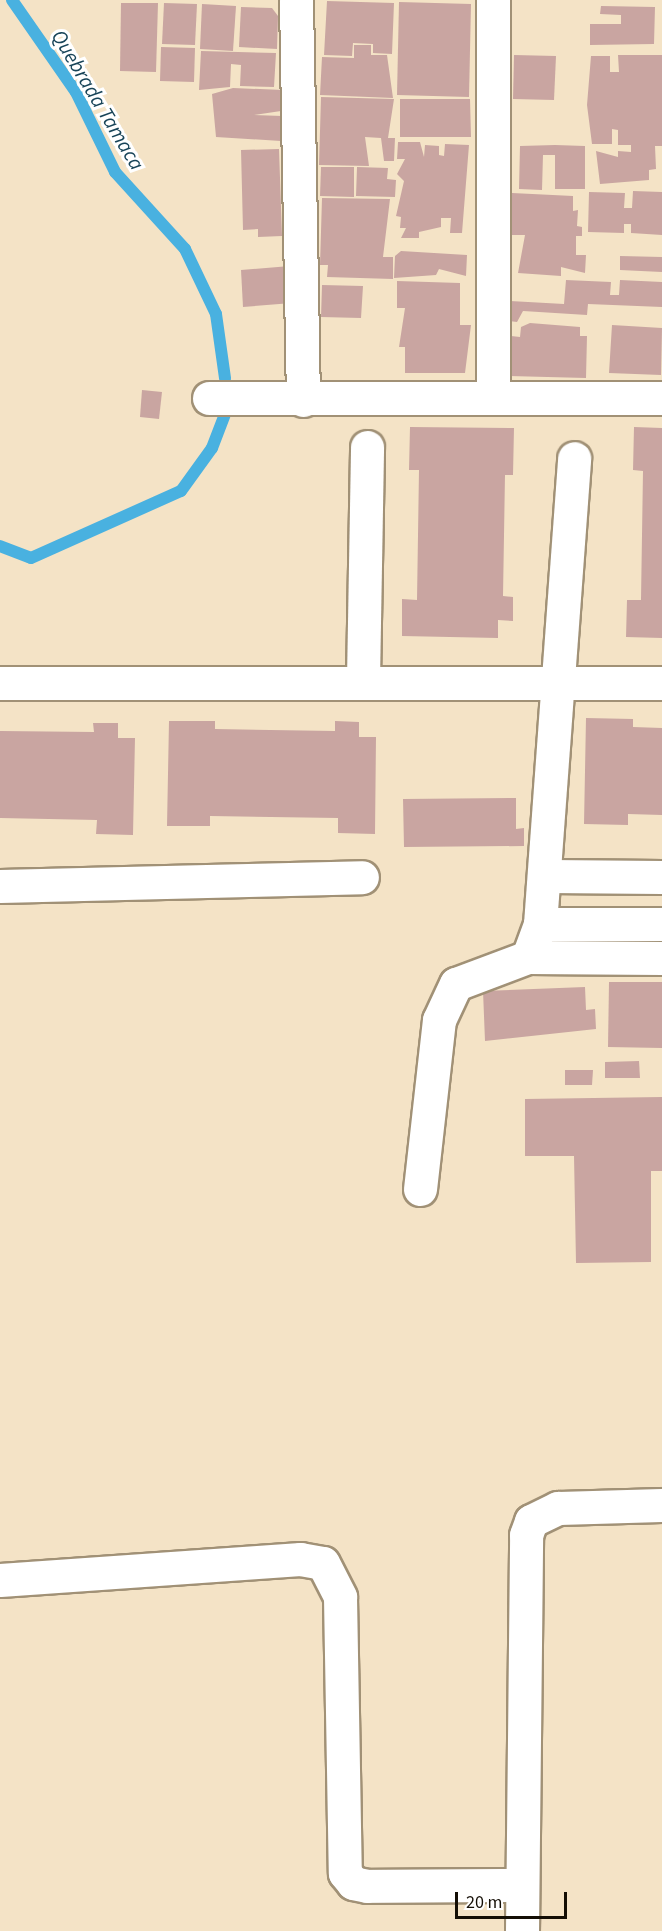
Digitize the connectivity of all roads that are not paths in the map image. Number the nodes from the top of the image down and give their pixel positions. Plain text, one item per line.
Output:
1 (296, 0) edge
2 (493, 0) edge
3 (493, 396) junction
4 (209, 398) dead end
5 (662, 399) edge
6 (303, 400) junction
7 (367, 447) dead end
8 (574, 458) dead end
9 (363, 680) junction
10 (557, 681) junction
11 (0, 683) edge
12 (662, 683) edge
13 (548, 876) junction
14 (362, 877) dead end
15 (662, 877) edge
16 (0, 886) edge
17 (540, 924) junction
18 (662, 924) edge
19 (528, 957) junction
20 (662, 958) edge
21 (420, 1189) dead end
22 (662, 1505) edge
23 (0, 1580) edge
24 (522, 1884) junction
25 (522, 1931) edge

1 - 6 street
2 - 3 street
3 - 5 street
3 - 6 street
4 - 6 street
7 - 9 street
8 - 10 street
9 - 10 street
9 - 11 street
10 - 12 street
10 - 13 street
13 - 15 street
13 - 17 street
14 - 16 street
17 - 18 street
17 - 19 street
19 - 20 street
19 - 21 street
22 - 24 street
23 - 24 street
24 - 25 street

